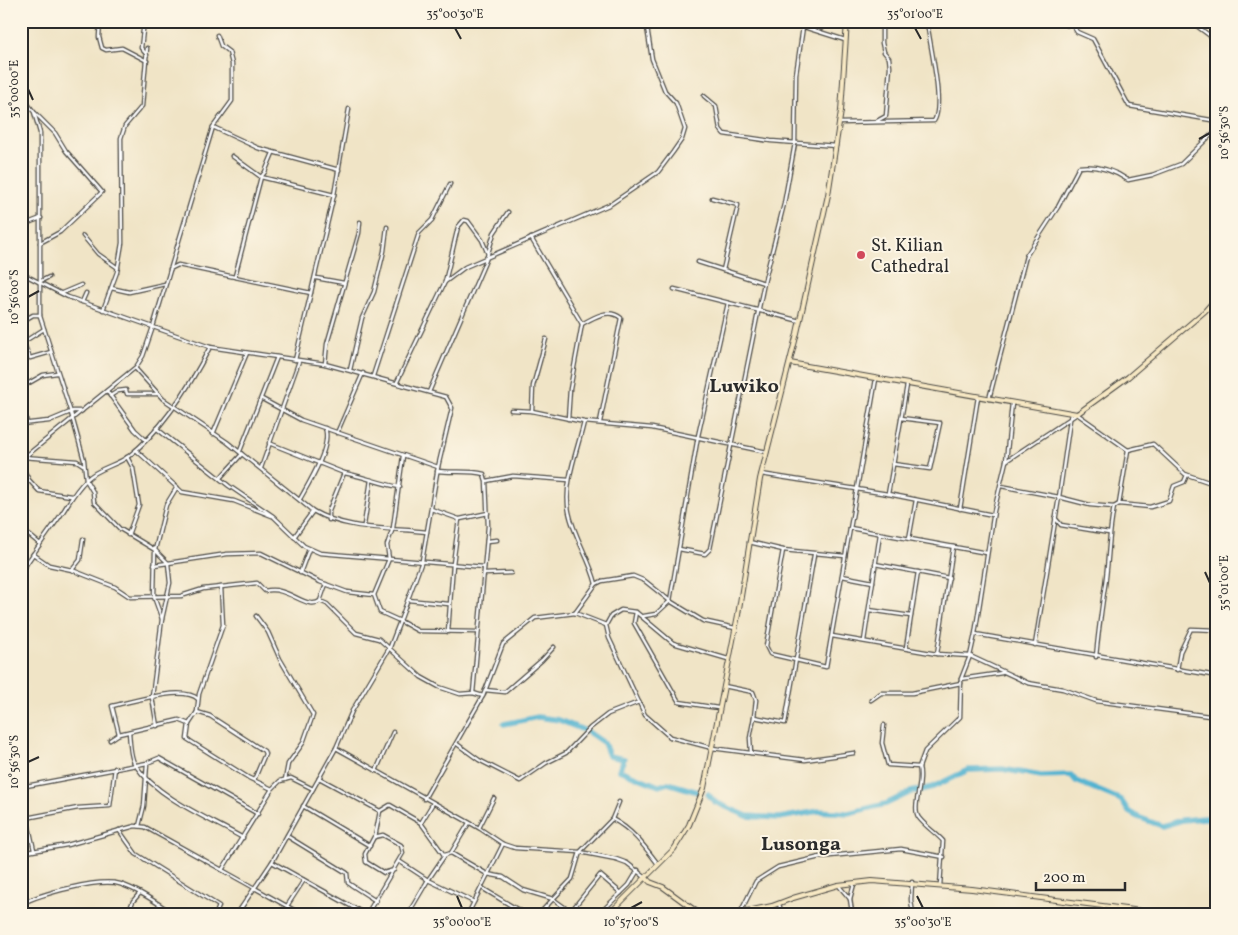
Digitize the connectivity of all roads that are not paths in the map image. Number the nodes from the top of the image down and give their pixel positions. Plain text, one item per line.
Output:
1 (100, 21) edge
2 (144, 21) edge
3 (646, 21) edge
4 (785, 21) edge
5 (848, 21) edge
6 (882, 21) edge
7 (927, 21) edge
8 (1059, 21) edge
9 (1190, 21) edge
10 (1068, 23) edge
11 (803, 27) junction
12 (217, 35) dead end
13 (847, 41) junction
14 (1217, 41) edge
15 (147, 48) dead end
16 (147, 55) junction
17 (147, 61) junction
18 (21, 94) edge
19 (704, 96) dead end
20 (349, 109) dead end
21 (34, 112) junction
22 (1217, 121) edge
23 (876, 122) junction
24 (840, 123) junction
25 (213, 127) junction
26 (1217, 129) edge
27 (795, 143) junction
28 (836, 146) junction
29 (273, 153) junction
30 (232, 156) dead end
31 (339, 170) junction
32 (261, 178) junction
33 (450, 184) dead end
34 (334, 195) junction
35 (712, 198) dead end
36 (508, 212) dead end
37 (41, 218) junction
38 (360, 222) dead end
39 (387, 227) dead end
40 (82, 236) dead end
41 (531, 237) junction
42 (40, 244) junction
43 (21, 249) edge
44 (488, 254) junction
45 (486, 260) junction
46 (698, 262) dead end
47 (118, 268) junction
48 (170, 269) junction
49 (723, 270) junction
50 (21, 273) edge
51 (235, 276) junction
52 (49, 277) dead end
53 (316, 278) junction
54 (39, 282) junction
55 (445, 282) junction
56 (344, 283) junction
57 (764, 283) junction
58 (166, 284) junction
59 (81, 285) dead end
60 (111, 288) junction
61 (674, 289) dead end
62 (1217, 290) edge
63 (86, 293) dead end
64 (311, 293) junction
65 (61, 294) junction
66 (82, 302) junction
67 (728, 303) junction
68 (1212, 303) junction
69 (1217, 306) edge
70 (103, 310) junction
71 (758, 311) junction
72 (40, 315) junction
73 (800, 321) junction
74 (21, 322) edge
75 (582, 324) junction
76 (153, 327) junction
77 (44, 329) junction
78 (546, 339) dead end
79 (22, 342) edge
80 (210, 347) junction
81 (51, 352) junction
82 (247, 353) junction
83 (277, 357) junction
84 (297, 360) junction
85 (790, 363) junction
86 (325, 364) junction
87 (21, 366) edge
88 (135, 368) junction
89 (350, 370) junction
90 (58, 373) junction
91 (363, 373) junction
92 (373, 376) junction
93 (876, 379) junction
94 (397, 382) junction
95 (907, 384) junction
96 (22, 387) junction
97 (107, 391) junction
98 (429, 392) junction
99 (158, 394) junction
100 (110, 396) junction
101 (978, 397) junction
102 (262, 399) junction
103 (989, 399) junction
104 (1012, 403) junction
105 (175, 406) junction
106 (281, 409) junction
107 (86, 410) junction
108 (511, 410) dead end
109 (532, 411) junction
110 (71, 413) junction
111 (1071, 413) junction
112 (1077, 414) junction
113 (901, 418) junction
114 (72, 419) junction
115 (568, 419) junction
116 (1070, 419) junction
117 (584, 422) junction
118 (600, 422) junction
119 (27, 423) junction
120 (21, 424) edge
121 (156, 428) junction
122 (325, 428) junction
123 (337, 433) junction
124 (213, 434) junction
125 (698, 436) junction
126 (146, 440) junction
127 (269, 443) junction
128 (730, 444) junction
129 (136, 450) junction
130 (1128, 450) junction
131 (767, 452) junction
132 (241, 453) junction
133 (403, 456) junction
134 (127, 458) junction
135 (22, 459) edge
136 (1006, 461) junction
137 (318, 463) junction
138 (893, 464) junction
139 (21, 465) edge
140 (83, 465) junction
141 (260, 468) junction
142 (438, 469) junction
143 (344, 473) junction
144 (761, 474) junction
145 (1187, 474) junction
146 (220, 478) junction
147 (86, 480) junction
148 (371, 480) junction
149 (486, 480) junction
150 (570, 480) junction
151 (1217, 485) edge
152 (1001, 486) junction
153 (178, 487) junction
154 (400, 487) junction
155 (856, 490) junction
156 (888, 494) junction
157 (71, 496) junction
158 (1059, 497) junction
159 (300, 499) junction
160 (916, 500) junction
161 (1119, 504) junction
162 (1114, 507) junction
163 (431, 509) junction
164 (960, 509) junction
165 (313, 511) junction
166 (488, 513) junction
167 (993, 515) junction
168 (273, 516) junction
169 (1056, 518) junction
170 (460, 519) junction
171 (329, 520) junction
172 (364, 525) junction
173 (393, 528) junction
174 (850, 528) junction
175 (427, 532) junction
176 (21, 533) edge
177 (1109, 533) junction
178 (880, 534) junction
179 (128, 535) junction
180 (294, 537) junction
181 (83, 539) dead end
182 (909, 539) junction
183 (497, 540) dead end
184 (487, 541) junction
185 (749, 542) junction
186 (40, 544) junction
187 (954, 547) junction
188 (310, 548) junction
189 (679, 549) junction
190 (154, 550) junction
191 (783, 550) junction
192 (986, 553) junction
193 (33, 554) junction
194 (814, 554) junction
195 (845, 556) junction
196 (389, 559) junction
197 (422, 561) junction
198 (168, 563) junction
199 (453, 564) junction
200 (875, 564) junction
201 (154, 565) junction
202 (484, 568) junction
203 (72, 570) junction
204 (21, 572) edge
205 (511, 572) dead end
206 (918, 572) junction
207 (300, 573) junction
208 (484, 574) junction
209 (842, 576) junction
210 (949, 578) junction
211 (873, 582) junction
212 (326, 584) junction
213 (596, 584) junction
214 (221, 587) junction
215 (374, 595) junction
216 (154, 597) junction
217 (168, 597) junction
218 (408, 600) junction
219 (670, 600) junction
220 (320, 601) junction
221 (449, 604) junction
222 (869, 610) junction
223 (636, 612) junction
224 (575, 613) junction
225 (256, 616) dead end
226 (641, 616) junction
227 (912, 616) junction
228 (162, 619) junction
229 (400, 621) junction
230 (606, 625) junction
231 (735, 628) junction
232 (1217, 630) edge
233 (448, 632) junction
234 (478, 632) junction
235 (975, 634) junction
236 (832, 636) junction
237 (864, 641) junction
238 (1035, 645) junction
239 (390, 647) junction
240 (554, 647) dead end
241 (906, 648) junction
242 (937, 654) junction
243 (970, 656) junction
244 (1096, 657) junction
245 (728, 659) junction
246 (797, 660) junction
247 (1177, 670) junction
248 (1003, 673) junction
249 (1217, 676) edge
250 (961, 681) junction
251 (722, 685) junction
252 (485, 690) junction
253 (473, 693) junction
254 (483, 696) junction
255 (152, 697) junction
256 (198, 699) junction
257 (871, 700) dead end
258 (639, 702) junction
259 (718, 708) junction
260 (197, 712) junction
261 (754, 717) junction
262 (1217, 717) edge
263 (189, 724) junction
264 (884, 725) dead end
265 (157, 726) junction
266 (128, 732) junction
267 (393, 732) dead end
268 (119, 734) junction
269 (110, 740) dead end
270 (457, 744) junction
271 (336, 748) junction
272 (712, 748) junction
273 (751, 753) junction
274 (854, 753) dead end
275 (147, 763) junction
276 (134, 765) junction
277 (919, 767) junction
278 (115, 768) junction
279 (376, 771) junction
280 (147, 778) junction
281 (319, 778) junction
282 (254, 780) junction
283 (285, 780) junction
284 (21, 787) edge
285 (272, 789) junction
286 (313, 789) junction
287 (494, 798) dead end
288 (424, 799) junction
289 (619, 802) dead end
290 (432, 803) junction
291 (303, 806) junction
292 (380, 811) junction
293 (258, 814) junction
294 (27, 818) junction
295 (21, 819) edge
296 (612, 819) junction
297 (421, 823) junction
298 (469, 823) junction
299 (139, 826) junction
300 (479, 828) junction
301 (119, 830) junction
302 (287, 836) junction
303 (374, 837) junction
304 (243, 838) junction
305 (503, 844) junction
306 (370, 846) junction
307 (34, 850) junction
308 (580, 852) junction
309 (21, 853) edge
310 (451, 853) junction
311 (445, 855) junction
312 (944, 857) junction
313 (399, 861) junction
314 (272, 862) junction
315 (659, 865) junction
316 (222, 870) junction
317 (394, 870) junction
318 (638, 870) junction
319 (487, 874) junction
320 (646, 878) junction
321 (304, 880) junction
322 (428, 880) junction
323 (855, 882) junction
324 (912, 882) junction
325 (838, 885) junction
326 (940, 886) junction
327 (256, 888) junction
328 (482, 888) junction
329 (621, 893) junction
330 (140, 894) junction
331 (850, 899) junction
332 (553, 900) junction
333 (376, 901) junction
334 (474, 902) junction
335 (21, 904) edge
336 (779, 904) junction
337 (288, 906) junction
338 (571, 911) junction
339 (741, 911) junction
340 (128, 914) edge
341 (174, 914) edge
342 (216, 914) edge
343 (238, 914) edge
344 (301, 914) edge
345 (366, 914) edge
346 (408, 914) edge
347 (468, 914) edge
348 (526, 914) edge
349 (539, 914) edge
350 (574, 914) edge
351 (599, 914) edge
352 (609, 914) edge
353 (700, 914) edge
354 (732, 914) edge
355 (782, 914) edge
356 (872, 914) edge
357 (895, 914) edge
358 (911, 914) edge
359 (1163, 914) edge

1 - 17 street
2 - 16 street
3 - 41 street
4 - 11 street
5 - 13 street
6 - 23 street
7 - 23 street
8 - 10 street
9 - 14 street
10 - 22 street
11 - 13 street
11 - 27 street
12 - 25 street
13 - 24 street
15 - 16 street
16 - 17 street
17 - 47 street
18 - 21 street
19 - 27 street
20 - 31 street
21 - 37 street
21 - 42 street
23 - 24 street
24 - 28 street
25 - 29 street
25 - 48 street
26 - 103 street
27 - 28 street
27 - 57 street
28 - 73 street
29 - 31 street
29 - 32 street
30 - 32 street
31 - 34 street
32 - 34 street
32 - 51 street
33 - 92 street
34 - 53 street
35 - 49 street
36 - 44 street
37 - 42 street
37 - 43 street
38 - 56 street
39 - 89 street
40 - 47 street
41 - 45 street
41 - 75 street
42 - 54 street
44 - 45 street
44 - 55 street
45 - 55 street
45 - 98 street
46 - 49 street
47 - 60 street
48 - 51 street
48 - 58 street
49 - 57 street
50 - 54 street
51 - 64 street
52 - 54 street
53 - 56 street
53 - 64 street
54 - 65 street
54 - 72 street
55 - 94 street
56 - 86 street
57 - 71 street
58 - 60 street
58 - 76 street
59 - 65 street
60 - 70 street
61 - 67 street
62 - 68 street
63 - 66 street
64 - 84 street
65 - 66 street
66 - 70 street
67 - 71 street
67 - 125 street
68 - 69 street
68 - 112 street
70 - 76 street
71 - 73 street
71 - 128 street
72 - 74 street
72 - 77 street
73 - 85 street
75 - 115 street
75 - 118 street
76 - 80 street
76 - 88 street
77 - 79 street
77 - 81 street
78 - 109 street
79 - 81 street
80 - 82 street
80 - 105 street
81 - 90 street
82 - 83 street
82 - 124 street
83 - 84 street
83 - 102 street
84 - 86 street
84 - 106 street
85 - 93 street
85 - 131 street
86 - 89 street
87 - 96 street
88 - 97 street
88 - 99 street
89 - 91 street
90 - 96 street
90 - 110 street
91 - 92 street
91 - 123 street
92 - 94 street
93 - 95 street
93 - 155 street
94 - 98 street
95 - 101 street
95 - 113 street
96 - 119 street
97 - 100 street
97 - 107 street
98 - 142 street
99 - 100 street
99 - 105 street
100 - 126 street
101 - 103 street
101 - 164 street
102 - 106 street
102 - 132 street
103 - 104 street
104 - 111 street
104 - 136 street
105 - 121 street
105 - 124 street
106 - 122 street
106 - 127 street
107 - 110 street
107 - 114 street
108 - 109 street
109 - 115 street
110 - 114 street
110 - 119 street
111 - 112 street
111 - 116 street
112 - 116 street
112 - 130 street
113 - 138 street
113 - 138 street
114 - 135 street
114 - 140 street
115 - 117 street
116 - 136 street
116 - 158 street
117 - 118 street
117 - 150 street
118 - 125 street
119 - 120 street
121 - 126 street
121 - 146 street
122 - 123 street
122 - 137 street
123 - 133 street
124 - 132 street
125 - 128 street
125 - 189 street
126 - 129 street
127 - 137 street
127 - 141 street
128 - 131 street
128 - 189 street
129 - 134 street
129 - 153 street
130 - 145 street
130 - 161 street
131 - 144 street
132 - 141 street
132 - 146 street
133 - 142 street
133 - 154 street
134 - 147 street
134 - 179 street
135 - 140 street
136 - 152 street
137 - 143 street
137 - 159 street
138 - 156 street
139 - 157 street
140 - 147 street
141 - 159 street
142 - 149 street
142 - 163 street
143 - 148 street
143 - 171 street
144 - 155 street
144 - 185 street
145 - 151 street
145 - 161 street
146 - 168 street
147 - 157 street
147 - 179 street
148 - 154 street
148 - 172 street
149 - 150 street
149 - 166 street
150 - 213 street
152 - 158 street
152 - 167 street
153 - 168 street
153 - 190 street
154 - 173 street
155 - 156 street
155 - 174 street
156 - 160 street
157 - 186 street
158 - 162 street
158 - 169 street
159 - 165 street
160 - 164 street
160 - 182 street
161 - 162 street
162 - 177 street
163 - 170 street
163 - 175 street
164 - 167 street
165 - 171 street
165 - 180 street
166 - 170 street
166 - 184 street
167 - 192 street
168 - 180 street
169 - 177 street
169 - 238 street
170 - 199 street
171 - 172 street
172 - 173 street
173 - 175 street
173 - 196 street
174 - 178 street
174 - 195 street
175 - 197 street
176 - 186 street
177 - 244 street
178 - 182 street
178 - 200 street
179 - 190 street
180 - 188 street
181 - 203 street
182 - 187 street
183 - 184 street
184 - 202 street
185 - 191 street
185 - 231 street
186 - 193 street
187 - 192 street
187 - 210 street
188 - 196 street
188 - 207 street
189 - 219 street
190 - 198 street
190 - 201 street
191 - 194 street
191 - 246 street
192 - 235 street
193 - 203 street
193 - 204 street
194 - 195 street
194 - 246 street
195 - 209 street
196 - 197 street
196 - 215 street
197 - 199 street
197 - 218 street
198 - 201 street
198 - 207 street
198 - 217 street
199 - 202 street
199 - 221 street
200 - 206 street
200 - 211 street
201 - 216 street
202 - 208 street
203 - 216 street
205 - 208 street
206 - 210 street
206 - 227 street
207 - 212 street
208 - 234 street
209 - 211 street
209 - 236 street
210 - 242 street
211 - 222 street
212 - 215 street
212 - 220 street
213 - 219 street
213 - 224 street
214 - 217 street
214 - 220 street
214 - 256 street
215 - 229 street
216 - 217 street
216 - 228 street
217 - 228 street
218 - 221 street
218 - 229 street
219 - 226 street
219 - 231 street
220 - 239 street
221 - 233 street
222 - 227 street
222 - 237 street
223 - 226 street
223 - 230 street
223 - 259 street
224 - 230 street
224 - 252 street
225 - 283 street
226 - 245 street
227 - 241 street
228 - 255 street
229 - 233 street
229 - 239 street
230 - 258 street
231 - 245 street
232 - 247 street
233 - 234 street
234 - 253 street
235 - 238 street
235 - 243 street
236 - 237 street
236 - 246 street
237 - 241 street
238 - 244 street
239 - 253 street
239 - 271 street
240 - 252 street
241 - 242 street
242 - 243 street
243 - 248 street
243 - 250 street
244 - 247 street
245 - 251 street
246 - 261 street
247 - 249 street
248 - 250 street
248 - 262 street
250 - 257 street
250 - 277 street
251 - 259 street
251 - 261 street
252 - 254 street
253 - 254 street
254 - 270 street
255 - 256 street
255 - 265 street
255 - 268 street
256 - 260 street
258 - 270 street
258 - 272 street
259 - 272 street
260 - 263 street
260 - 282 street
261 - 273 street
263 - 265 street
263 - 282 street
264 - 277 street
265 - 266 street
266 - 268 street
266 - 276 street
267 - 279 street
268 - 269 street
270 - 288 street
271 - 279 street
271 - 281 street
272 - 273 street
272 - 315 street
273 - 274 street
275 - 276 street
275 - 280 street
275 - 293 street
276 - 278 street
276 - 280 street
277 - 312 street
278 - 284 street
278 - 294 street
279 - 288 street
280 - 299 street
280 - 304 street
281 - 286 street
281 - 292 street
282 - 285 street
283 - 285 street
283 - 286 street
285 - 293 street
286 - 291 street
287 - 300 street
288 - 290 street
289 - 296 street
290 - 297 street
290 - 298 street
291 - 302 street
291 - 306 street
292 - 297 street
292 - 303 street
293 - 304 street
294 - 295 street
294 - 307 street
296 - 308 street
296 - 315 street
297 - 311 street
298 - 300 street
298 - 310 street
299 - 301 street
299 - 316 street
300 - 305 street
301 - 307 street
301 - 342 street
302 - 314 street
302 - 333 street
303 - 306 street
303 - 313 street
304 - 316 street
305 - 308 street
305 - 319 street
306 - 317 street
307 - 309 street
308 - 318 street
308 - 332 street
310 - 311 street
310 - 319 street
311 - 322 street
312 - 326 street
312 - 339 street
313 - 317 street
313 - 322 street
314 - 321 street
314 - 327 street
315 - 320 street
316 - 327 street
317 - 333 street
318 - 320 street
318 - 329 street
319 - 328 street
319 - 332 street
320 - 352 street
320 - 353 street
321 - 337 street
321 - 345 street
322 - 334 street
322 - 346 street
323 - 324 street
323 - 325 street
323 - 331 street
324 - 326 street
324 - 358 street
325 - 331 street
325 - 336 street
326 - 359 street
327 - 337 street
327 - 343 street
328 - 334 street
328 - 348 street
329 - 338 street
329 - 351 street
330 - 335 street
330 - 340 street
330 - 341 street
331 - 356 street
332 - 338 street
332 - 349 street
333 - 345 street
334 - 347 street
336 - 339 street
336 - 355 street
337 - 344 street
338 - 350 street
339 - 354 street
357 - 358 street

